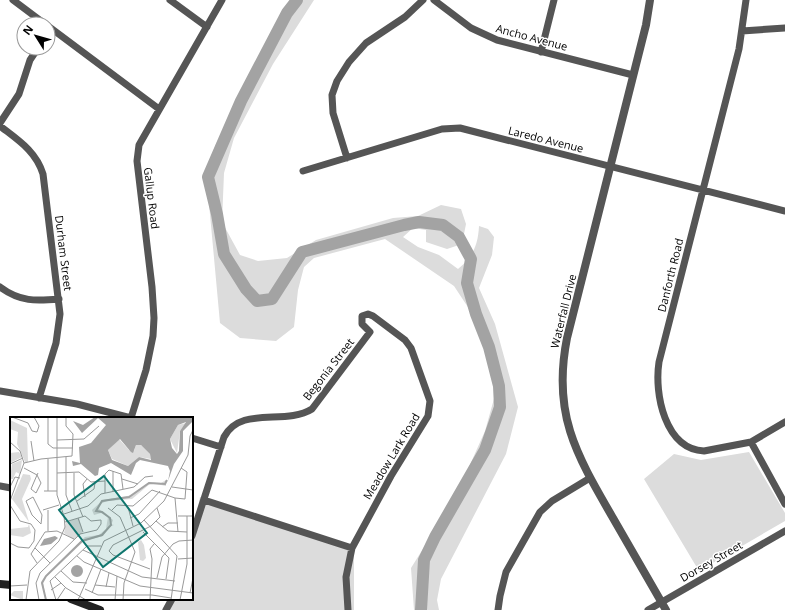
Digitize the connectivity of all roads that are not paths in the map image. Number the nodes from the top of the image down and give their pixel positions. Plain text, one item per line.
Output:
1 (13, 0) edge
2 (170, 0) edge
3 (222, 0) edge
4 (423, 0) edge
5 (434, 0) edge
6 (554, 0) edge
7 (650, 0) edge
8 (746, 0) edge
9 (34, 16) edge
10 (207, 27) junction
11 (785, 28) edge
12 (742, 31) junction
13 (56, 35) edge
14 (541, 52) junction
15 (33, 56) edge
16 (633, 75) junction
17 (159, 109) junction
18 (0, 123) edge
19 (0, 126) edge
20 (347, 158) junction
21 (610, 166) junction
22 (303, 172) dead end
23 (703, 190) junction
24 (785, 211) edge
25 (0, 287) edge
26 (59, 298) junction
27 (362, 316) joint
28 (0, 391) edge
29 (39, 398) junction
30 (127, 417) edge
31 (131, 417) edge
32 (785, 422) edge
33 (193, 438) edge
34 (751, 442) junction
35 (221, 447) junction
36 (590, 478) junction
37 (0, 486) edge
38 (10, 488) edge
39 (204, 500) junction
40 (785, 504) edge
41 (785, 531) edge
42 (193, 533) edge
43 (352, 548) junction
44 (0, 584) edge
45 (10, 586) edge
46 (75, 600) edge
47 (171, 600) edge
48 (664, 606) edge
49 (100, 610) edge
50 (166, 610) edge
51 (348, 610) edge
52 (498, 610) edge
53 (648, 610) edge

1 - 9 street
2 - 10 street
3 - 10 street, Gallup Road
4 - 20 street
5 - 14 street, Ancho Avenue
6 - 14 street
7 - 16 street, Waterfall Drive
8 - 12 street, Danforth Road
10 - 17 street, Gallup Road
11 - 12 street
12 - 23 street, Danforth Road
13 - 17 street
14 - 16 street, Ancho Avenue
15 - 18 street
16 - 21 street, Waterfall Drive
17 - 31 street, Gallup Road
19 - 26 street, Durham Street
20 - 21 street, Laredo Avenue
20 - 22 street, Laredo Avenue
21 - 23 street, Laredo Avenue
21 - 36 street, Waterfall Drive
23 - 24 street, Laredo Avenue
23 - 34 street, Danforth Road
25 - 26 street
26 - 29 street, Durham Street
27 - 35 street, Begonia Street
27 - 43 street, Meadow Lark Road
28 - 29 street
29 - 30 street
32 - 34 street, Danforth Road
33 - 35 street
34 - 40 street
35 - 39 street, Begonia Street
36 - 48 street, Waterfall Drive
36 - 52 street
37 - 38 street
39 - 42 street, Begonia Street
39 - 43 street
41 - 48 street, Dorsey Street
43 - 51 street, Meadow Lark Road
44 - 45 main road
46 - 49 main road
47 - 50 street
48 - 53 street, Dorsey Street

